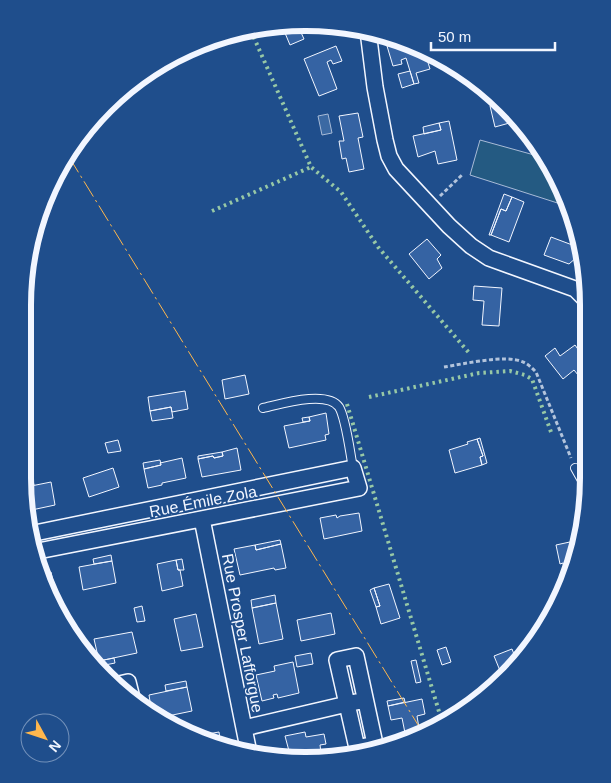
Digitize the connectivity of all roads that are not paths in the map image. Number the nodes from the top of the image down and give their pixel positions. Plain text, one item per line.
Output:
1 (369, 39) edge
2 (579, 293) edge
3 (264, 408) dead end
4 (353, 468) junction
5 (575, 468) road end
6 (580, 477) edge
7 (202, 519) junction
8 (37, 532) edge
9 (42, 550) edge
10 (366, 700) junction
11 (347, 704) junction
12 (244, 728) junction
13 (375, 742) edge
14 (248, 745) edge
15 (357, 746) edge

1 - 2 street
3 - 4 lane
4 - 7 street, Rue Émile Zola
4 - 8 street
5 - 6 lane
7 - 9 street, Rue Émile Zola
7 - 12 street, Rue Prosper Lafforgue
10 - 11 street
10 - 11 street
10 - 13 street
11 - 12 street
11 - 15 street
12 - 14 street, Rue Prosper Lafforgue

